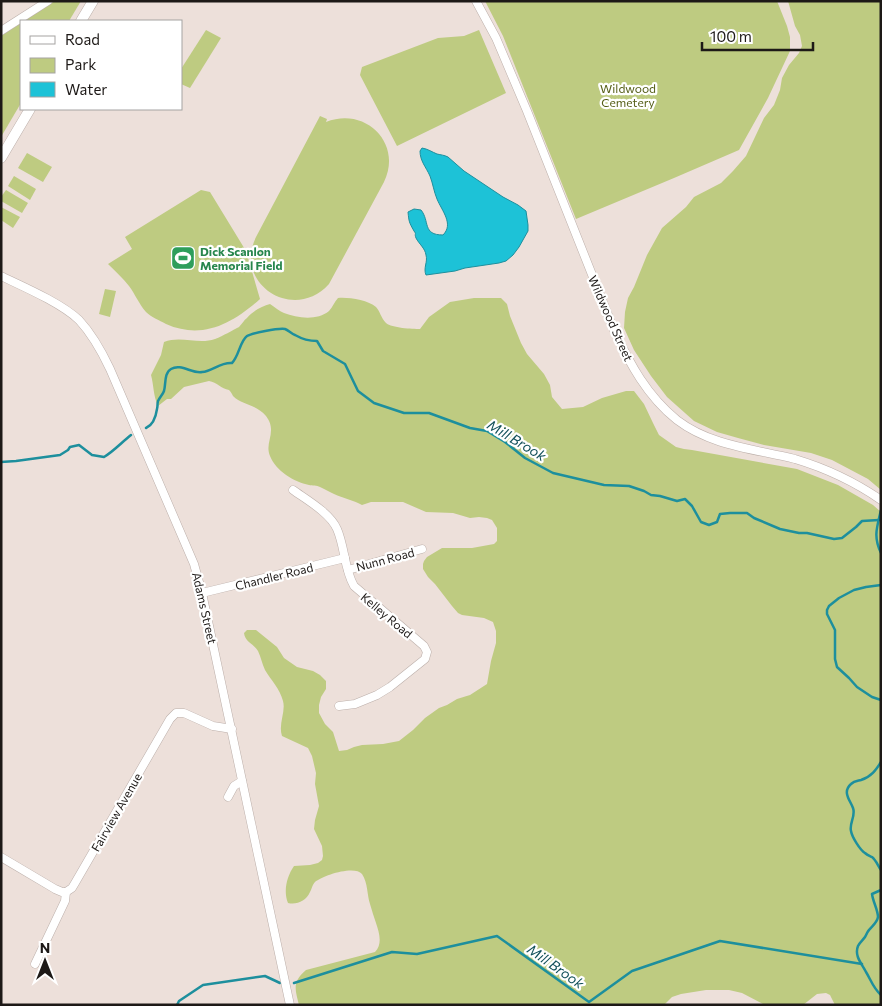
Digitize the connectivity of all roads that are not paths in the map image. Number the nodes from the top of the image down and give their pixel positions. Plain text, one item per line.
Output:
1 (48, 1) edge
2 (92, 1) edge
3 (476, 1) edge
4 (82, 20) edge
5 (1, 31) edge
6 (29, 110) edge
7 (1, 158) edge
8 (1, 276) edge
9 (293, 490) dead end
10 (879, 499) edge
11 (422, 549) dead end
12 (345, 558) junction
13 (348, 570) junction
14 (202, 593) junction
15 (339, 706) dead end
16 (232, 729) junction
17 (242, 781) junction
18 (228, 796) dead end
19 (1, 857) edge
20 (66, 892) junction
21 (35, 964) dead end
22 (290, 1005) edge

1 - 5 street
2 - 4 main road
3 - 10 street, Wildwood Street
6 - 7 main road
8 - 14 street, Adams Street
9 - 12 street, Kelley Road
11 - 13 street, Nunn Road
12 - 13 street, Kelley Road
12 - 14 street, Chandler Road
13 - 15 street, Kelley Road
14 - 16 street, Adams Street
16 - 17 street, Adams Street
16 - 20 street, Fairview Avenue
17 - 18 street
17 - 22 street, Adams Street
19 - 20 street
20 - 21 street, Fairview Avenue

